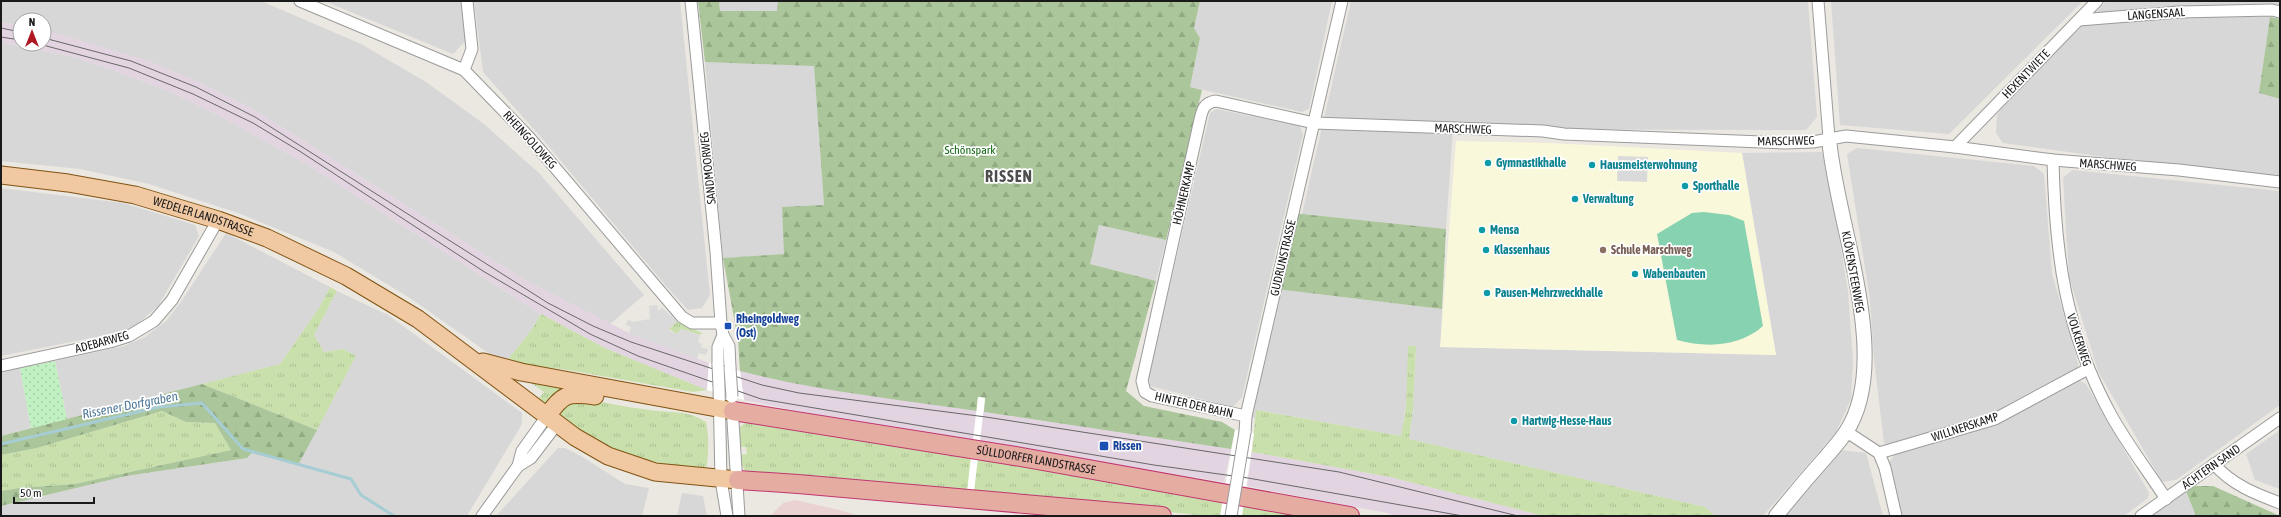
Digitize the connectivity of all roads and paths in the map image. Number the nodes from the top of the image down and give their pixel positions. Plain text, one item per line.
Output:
1 (300, 1) edge
2 (467, 1) edge
3 (690, 1) edge
4 (1342, 1) edge
5 (1818, 1) edge
6 (2097, 1) edge
7 (2280, 12) edge
8 (2079, 20) junction
9 (464, 70) junction
10 (1314, 123) junction
11 (1829, 138) junction
12 (1955, 147) junction
13 (2053, 160) junction
14 (1, 175) edge
15 (2280, 182) edge
16 (218, 220) junction
17 (721, 323) junction
18 (723, 335) junction
19 (474, 359) junction
20 (1, 366) edge
21 (2088, 369) junction
22 (1144, 390) joint
23 (726, 402) junction
24 (692, 404) junction
25 (1246, 416) junction
26 (2280, 418) edge
27 (552, 420) junction
28 (1847, 432) junction
29 (1879, 453) junction
30 (2214, 464) junction
31 (730, 480) junction
32 (2166, 498) junction
33 (2280, 503) edge
34 (482, 516) edge
35 (727, 516) edge
36 (740, 516) edge
37 (1162, 516) edge
38 (1231, 516) edge
39 (1350, 516) edge
40 (1776, 516) edge
41 (1896, 516) edge
42 (2141, 516) edge

1 - 9 street, RHEINGOLDWEG
2 - 9 street
3 - 17 street, SANDMOORWEG
4 - 10 street, GUDRUNSTRASSE
5 - 11 street, KLÖVENSTEENWEG
6 - 8 street, HEXENTWIETE
7 - 8 street, LANGENSAAL
8 - 12 street, HEXENTWIETE
9 - 17 street, RHEINGOLDWEG
10 - 11 street, MARSCHWEG
10 - 22 street, HÖHNERKAMP
10 - 25 street, GUDRUNSTRASSE
11 - 12 street, MARSCHWEG
11 - 28 street, KLÖVENSTEENWEG
12 - 13 street, MARSCHWEG
13 - 15 street, MARSCHWEG
13 - 21 street, VOLKERWEG
14 - 16 main road, WEDELER LANDSTRASSE
16 - 19 main road, WEDELER LANDSTRASSE
16 - 20 street, ADEBARWEG
17 - 18 street, SANDMOORWEG
18 - 23 street, SANDMOORWEG, bridge
18 - 23 street, SANDMOORWEG, bridge
19 - 24 main road
19 - 27 main road, WEDELER LANDSTRASSE
21 - 29 street, WILLNERSKAMP
21 - 32 street, VOLKERWEG
22 - 25 street, HINTER DER BAHN
23 - 24 main road
23 - 31 street
23 - 31 street
23 - 39 highway, SÜLLDORFER LANDSTRASSE
24 - 27 main road
25 - 38 street, GUDRUNSTRASSE, bridge
26 - 30 street, ACHTERN SAND
27 - 31 main road, WEDELER LANDSTRASSE
27 - 34 street
28 - 29 street
28 - 40 street, KLÖVENSTEENWEG
29 - 41 street
30 - 32 street, ACHTERN SAND
30 - 33 street
31 - 35 street
31 - 36 street
31 - 37 highway
32 - 42 street, ACHTERN SAND

